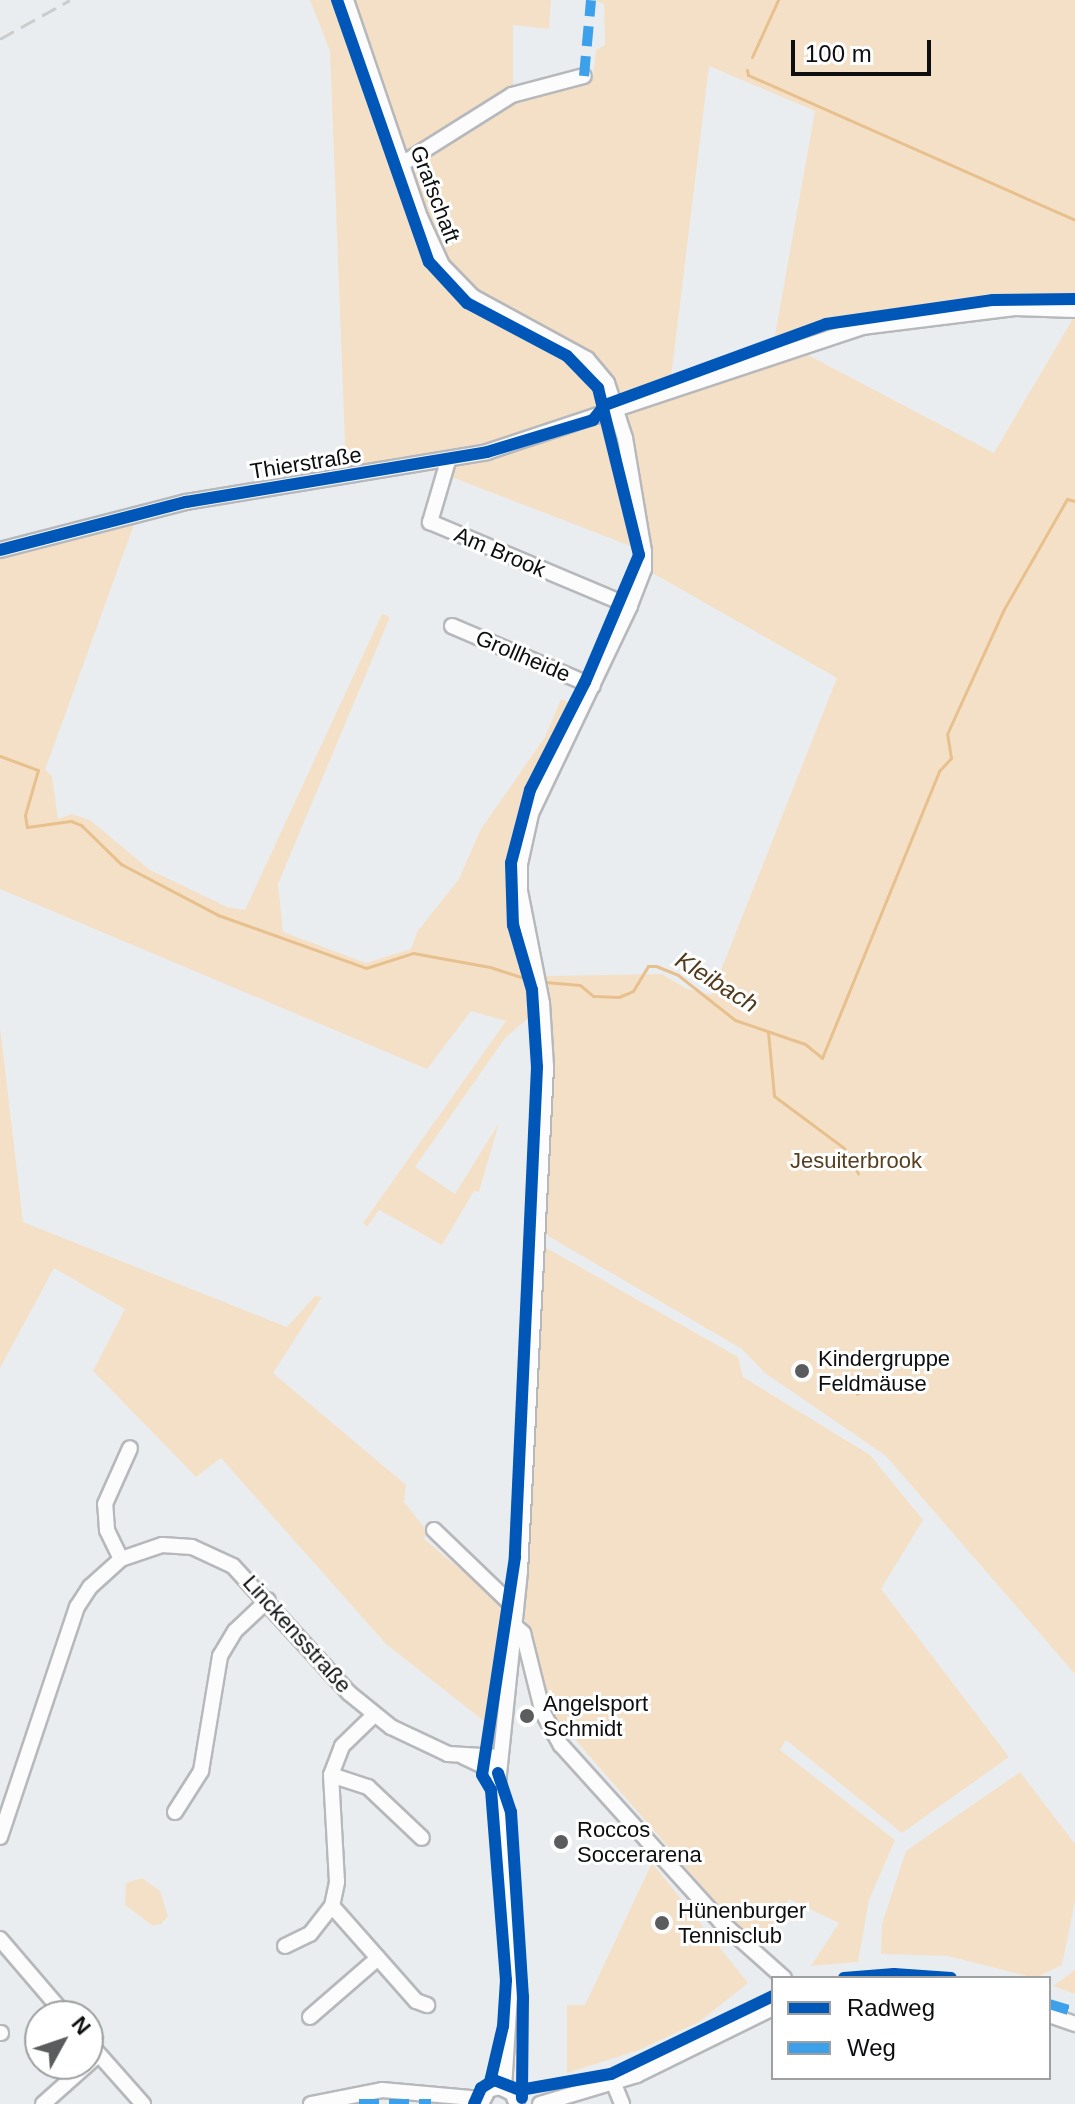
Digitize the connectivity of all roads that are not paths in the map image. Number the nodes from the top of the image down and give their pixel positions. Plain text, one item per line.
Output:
1 (346, 0) edge
2 (584, 76) dead end
3 (402, 164) junction
4 (1075, 310) edge
5 (618, 412) junction
6 (448, 461) junction
7 (0, 550) edge
8 (630, 606) junction
9 (452, 626) dead end
10 (593, 686) junction
11 (130, 1448) dead end
12 (434, 1530) dead end
13 (121, 1559) junction
14 (268, 1600) junction
15 (516, 1609) junction
16 (515, 1626) junction
17 (374, 1715) junction
18 (464, 1757) junction
19 (499, 1757) junction
20 (498, 1773) junction
21 (331, 1775) junction
22 (175, 1812) dead end
23 (0, 1837) edge
24 (422, 1838) dead end
25 (332, 1906) junction
26 (0, 1939) edge
27 (285, 1946) dead end
28 (378, 1958) junction
29 (782, 1976) edge
30 (52, 2000) edge
31 (427, 2005) dead end
32 (771, 2009) edge
33 (1051, 2016) edge
34 (310, 2017) dead end
35 (1075, 2024) edge
36 (104, 2062) edge
37 (72, 2080) edge
38 (614, 2084) junction
39 (504, 2087) junction
40 (49, 2102) edge
41 (481, 2102) edge
42 (143, 2104) edge
43 (311, 2104) edge
44 (517, 2104) edge
45 (540, 2104) edge
46 (622, 2104) edge

1 - 3 street, Grafschaft
2 - 3 street, Grafschaft
3 - 5 street, Grafschaft
4 - 5 street, Thierstraße
5 - 6 street, Thierstraße
5 - 8 street, Grafschaft
6 - 7 street, Thierstraße
6 - 8 street, Am Brook
8 - 10 street, Grafschaft
9 - 10 street, Grollheide
10 - 15 street, Grafschaft
11 - 13 street
12 - 15 street
13 - 14 street, Linckensstraße
13 - 23 street, Linckensstraße
14 - 17 street, Linckensstraße
14 - 22 street
15 - 16 street, Grafschaft
16 - 19 street, Grafschaft
16 - 29 street
17 - 18 street, Linckensstraße
17 - 21 street
18 - 19 street, Linckensstraße
18 - 20 street, Linckensstraße
19 - 20 street, Grafschaft
20 - 39 street, Grafschaft
21 - 24 street
21 - 25 street
25 - 27 street
25 - 28 street
26 - 30 street
28 - 31 street
28 - 34 street
32 - 38 street
33 - 35 street
36 - 42 street
37 - 40 street
38 - 45 street
38 - 46 street
39 - 41 street
39 - 44 street
41 - 43 street

